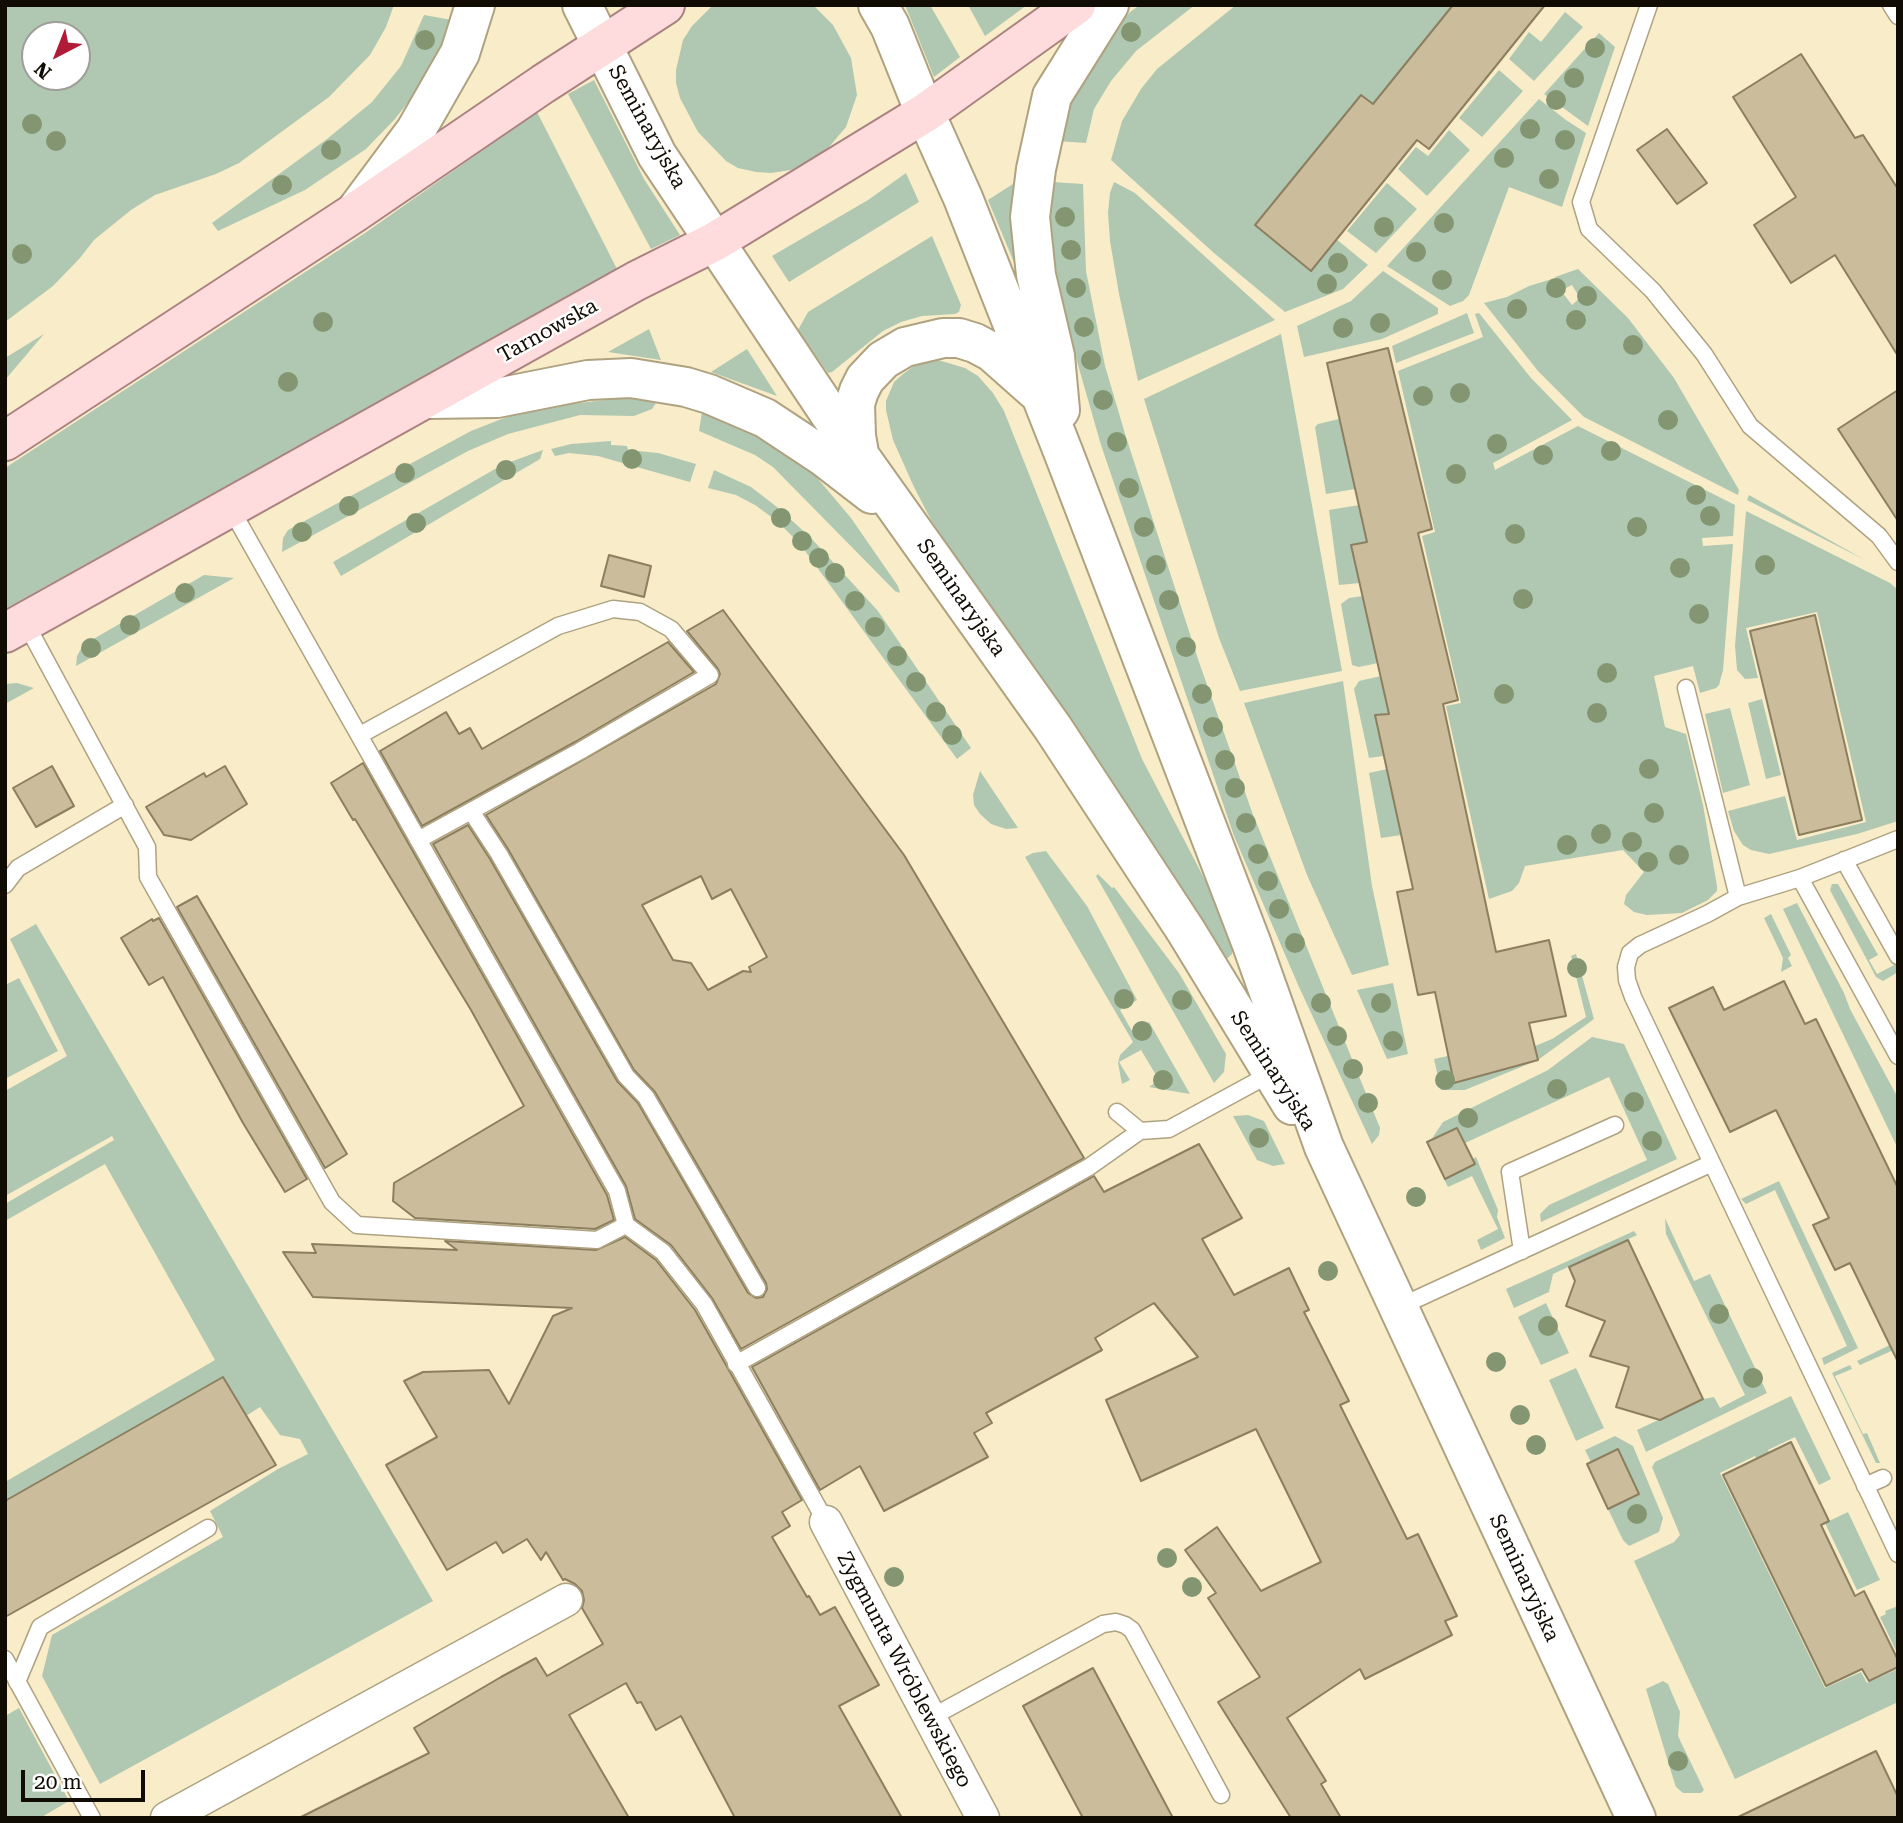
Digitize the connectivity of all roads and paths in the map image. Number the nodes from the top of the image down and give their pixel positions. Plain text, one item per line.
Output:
1 (475, 5) edge
2 (582, 5) edge
3 (665, 5) edge
4 (878, 5) edge
5 (1076, 5) edge
6 (1109, 5) edge
7 (1649, 5) edge
8 (1891, 5) edge
9 (1898, 16) edge
10 (604, 46) junction
11 (925, 113) junction
12 (354, 213) junction
13 (714, 242) junction
14 (1041, 395) junction
15 (428, 399) junction
16 (5, 441) edge
17 (1064, 454) junction
18 (860, 456) junction
19 (231, 509) junction
20 (905, 520) junction
21 (1898, 562) edge
22 (15, 628) edge
23 (1686, 688) dead end
24 (360, 735) junction
25 (125, 805) junction
26 (471, 811) junction
27 (1898, 839) edge
28 (418, 840) junction
29 (1844, 860) junction
30 (1800, 878) junction
31 (5, 885) edge
32 (1738, 897) junction
33 (1898, 956) edge
34 (1898, 1056) edge
35 (1272, 1073) junction
36 (1117, 1112) dead end
37 (1615, 1125) dead end
38 (1140, 1131) junction
39 (1324, 1147) junction
40 (1712, 1163) junction
41 (626, 1225) junction
42 (1522, 1251) junction
43 (757, 1288) dead end
44 (1399, 1307) junction
45 (736, 1364) junction
46 (1883, 1478) dead end
47 (1865, 1486) junction
48 (826, 1521) joint
49 (208, 1528) dead end
50 (1898, 1555) edge
51 (565, 1600) dead end
52 (5, 1659) edge
53 (18, 1682) junction
54 (930, 1718) junction
55 (1221, 1795) dead end
56 (92, 1818) edge
57 (167, 1818) edge
58 (983, 1818) edge
59 (1636, 1818) edge

1 - 12 street
2 - 10 street, Seminaryjska
3 - 10 main road
4 - 11 street, Seminaryjska
5 - 11 main road, Tarnowska
6 - 17 street
7 - 21 lane
8 - 9 lane
10 - 12 main road
10 - 13 street, Seminaryjska
11 - 13 main road, Tarnowska
11 - 14 street, Seminaryjska
12 - 16 main road
13 - 15 main road, Tarnowska
13 - 18 street, Seminaryjska
14 - 17 street, Seminaryjska
14 - 18 street
15 - 19 main road, Tarnowska
15 - 20 street
17 - 39 street, Seminaryjska
18 - 20 street, Seminaryjska
19 - 22 main road, Tarnowska
19 - 24 lane
20 - 35 street, Seminaryjska
22 - 25 lane
23 - 32 lane
24 - 26 lane
24 - 28 lane
25 - 31 lane
25 - 41 lane
26 - 28 lane
26 - 43 lane
27 - 29 lane
28 - 41 lane
29 - 30 lane
29 - 33 lane
30 - 32 lane
30 - 34 lane
32 - 40 lane
35 - 38 lane
35 - 39 street, Seminaryjska
36 - 38 lane
37 - 42 lane
38 - 45 lane
39 - 44 street, Seminaryjska
40 - 42 lane
40 - 47 lane
41 - 45 lane
42 - 44 lane
44 - 59 street, Seminaryjska
45 - 48 lane
46 - 47 lane
47 - 50 lane
48 - 54 street, Zygmunta Wróblewskiego
49 - 53 lane
51 - 57 street
52 - 53 lane
53 - 56 lane
54 - 55 lane
54 - 58 street, Zygmunta Wróblewskiego

